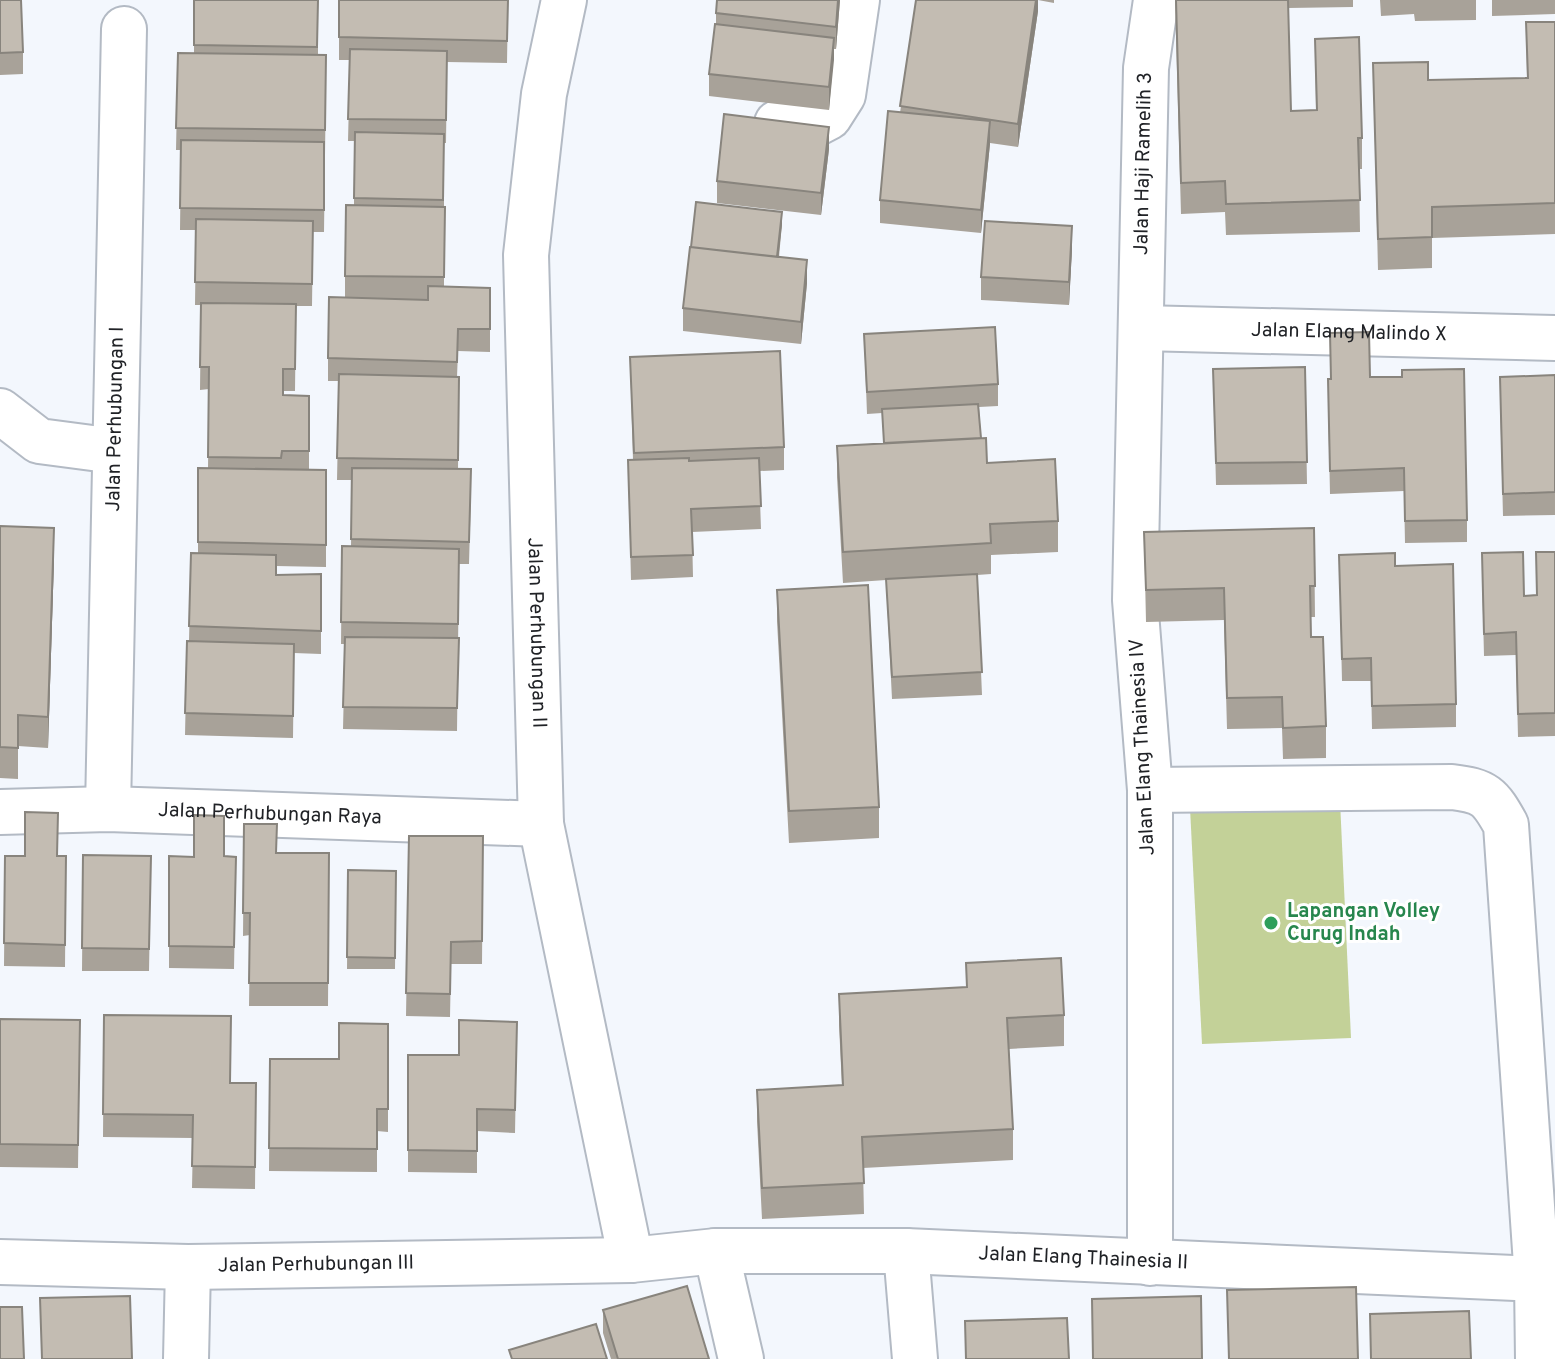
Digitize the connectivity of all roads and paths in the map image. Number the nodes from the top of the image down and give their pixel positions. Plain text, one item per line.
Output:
1 (564, 0) edge
2 (857, 0) edge
3 (1156, 0) edge
4 (124, 29) dead end
5 (777, 123) edge
6 (1141, 328) junction
7 (1555, 338) edge
8 (0, 411) edge
9 (115, 451) junction
10 (1150, 790) junction
11 (108, 809) junction
12 (0, 812) edge
13 (541, 824) junction
14 (716, 1251) junction
15 (906, 1251) junction
16 (631, 1260) junction
17 (0, 1262) edge
18 (1150, 1263) junction
19 (188, 1267) junction
20 (1537, 1279) junction
21 (186, 1359) edge
22 (741, 1359) edge
23 (915, 1359) edge
24 (1538, 1359) edge

1 - 13 street, Jalan Perhubungan II
2 - 5 street
3 - 6 street, Jalan Haji Ramelih 3
4 - 9 street, Jalan Perhubungan I
6 - 7 street, Jalan Elang Malindo X
6 - 10 street, Jalan Elang Thainesia IV
8 - 9 street
9 - 11 street, Jalan Perhubungan I
10 - 18 street, Jalan Elang Thainesia IV
10 - 20 street
11 - 12 street, Jalan Perhubungan Raya
11 - 13 street, Jalan Perhubungan Raya
13 - 16 street, Jalan Perhubungan II
14 - 15 street, Jalan Elang Thainesia II
14 - 16 street, Jalan Elang Thainesia II
14 - 22 street
15 - 18 street, Jalan Elang Thainesia II
15 - 23 street
16 - 19 street, Jalan Perhubungan III
17 - 19 street, Jalan Perhubungan III
18 - 20 street, Jalan Elang Thainesia II
19 - 21 street
20 - 24 street

